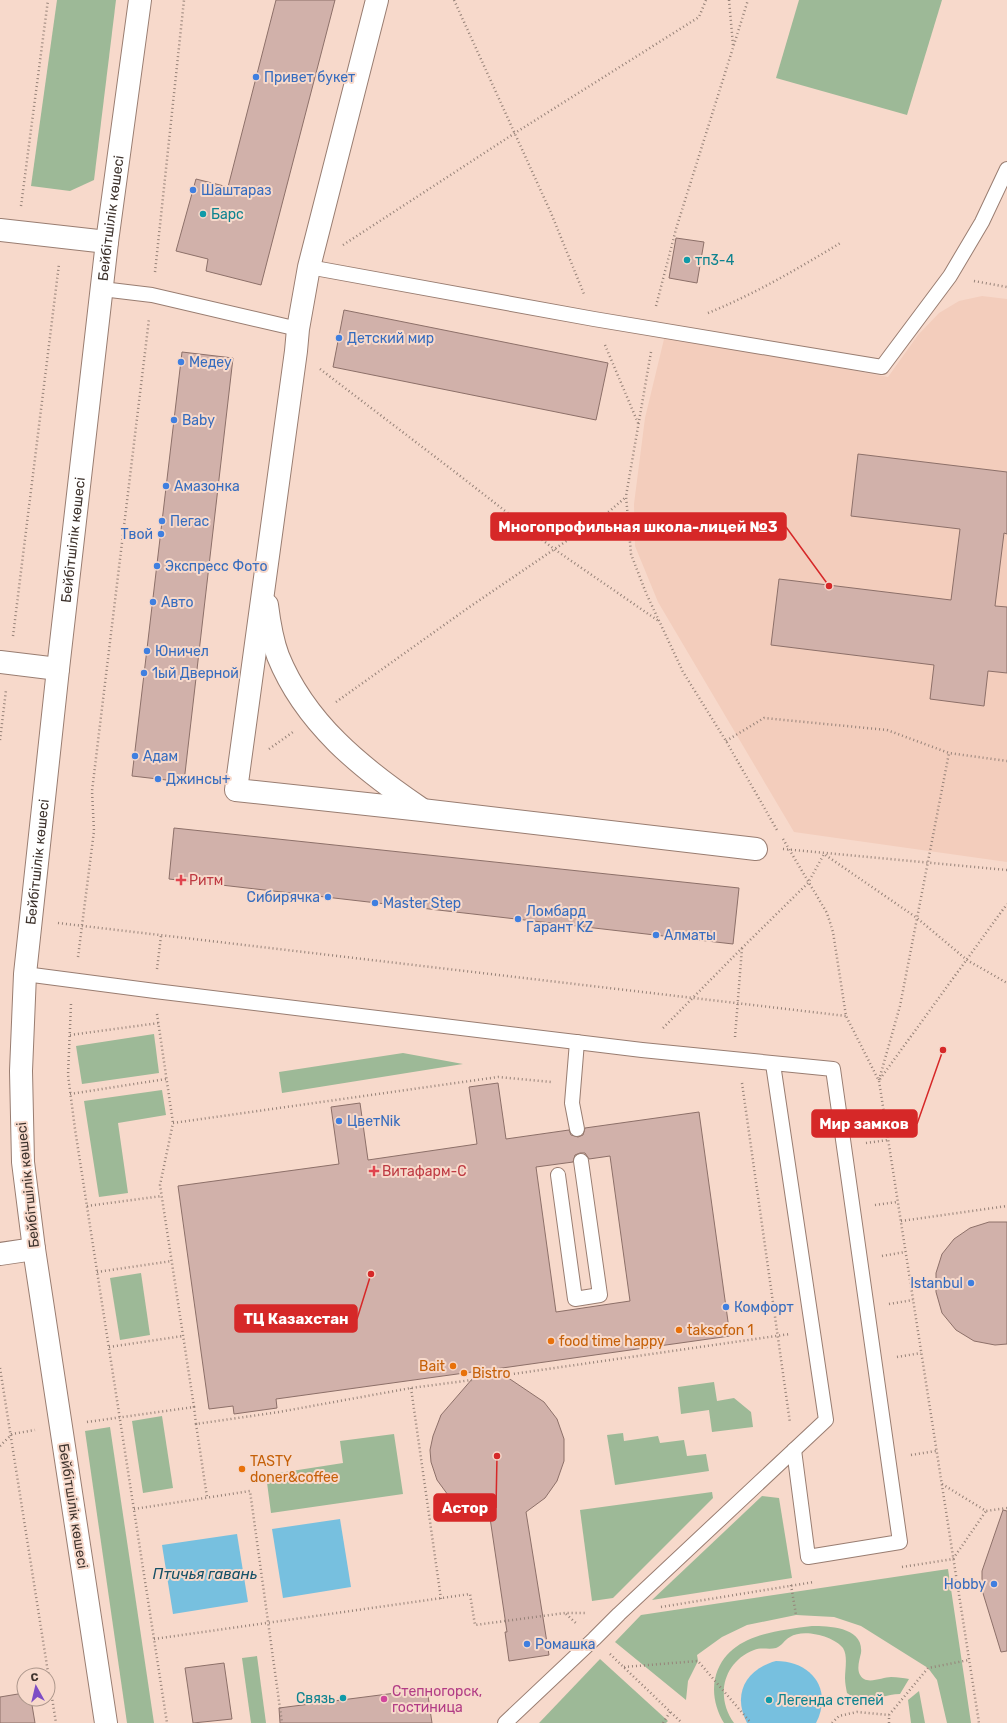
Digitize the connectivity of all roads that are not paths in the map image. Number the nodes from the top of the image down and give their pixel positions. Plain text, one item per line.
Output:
1 (140, 0) edge
2 (377, 0) edge
3 (1007, 169) edge
4 (9, 231) edge
5 (107, 242) junction
6 (309, 267) junction
7 (102, 289) junction
8 (298, 329) junction
9 (264, 580) junction
10 (5, 663) edge
11 (58, 669) junction
12 (422, 810) junction
13 (756, 849) road end
14 (24, 974) junction
15 (577, 1042) junction
16 (773, 1064) junction
17 (577, 1129) dead end
18 (581, 1160) dead end
19 (558, 1175) dead end
20 (34, 1249) junction
21 (0, 1254) edge
22 (794, 1450) junction
23 (106, 1723) edge
24 (505, 1723) edge

1 - 5 street, Бейбітшілік көшесі
2 - 6 street
3 - 6 lane
4 - 5 street
5 - 7 street, Бейбітшілік көшесі
6 - 8 street
7 - 8 lane
7 - 11 street, Бейбітшілік көшесі
8 - 9 street
9 - 12 street
9 - 12 street
10 - 11 street
11 - 14 street, Бейбітшілік көшесі
12 - 13 street
14 - 15 lane
14 - 20 street, Бейбітшілік көшесі
15 - 16 lane
15 - 17 lane
16 - 22 lane
16 - 22 lane
18 - 19 lane
20 - 21 street
20 - 23 street, Бейбітшілік көшесі
22 - 24 lane

